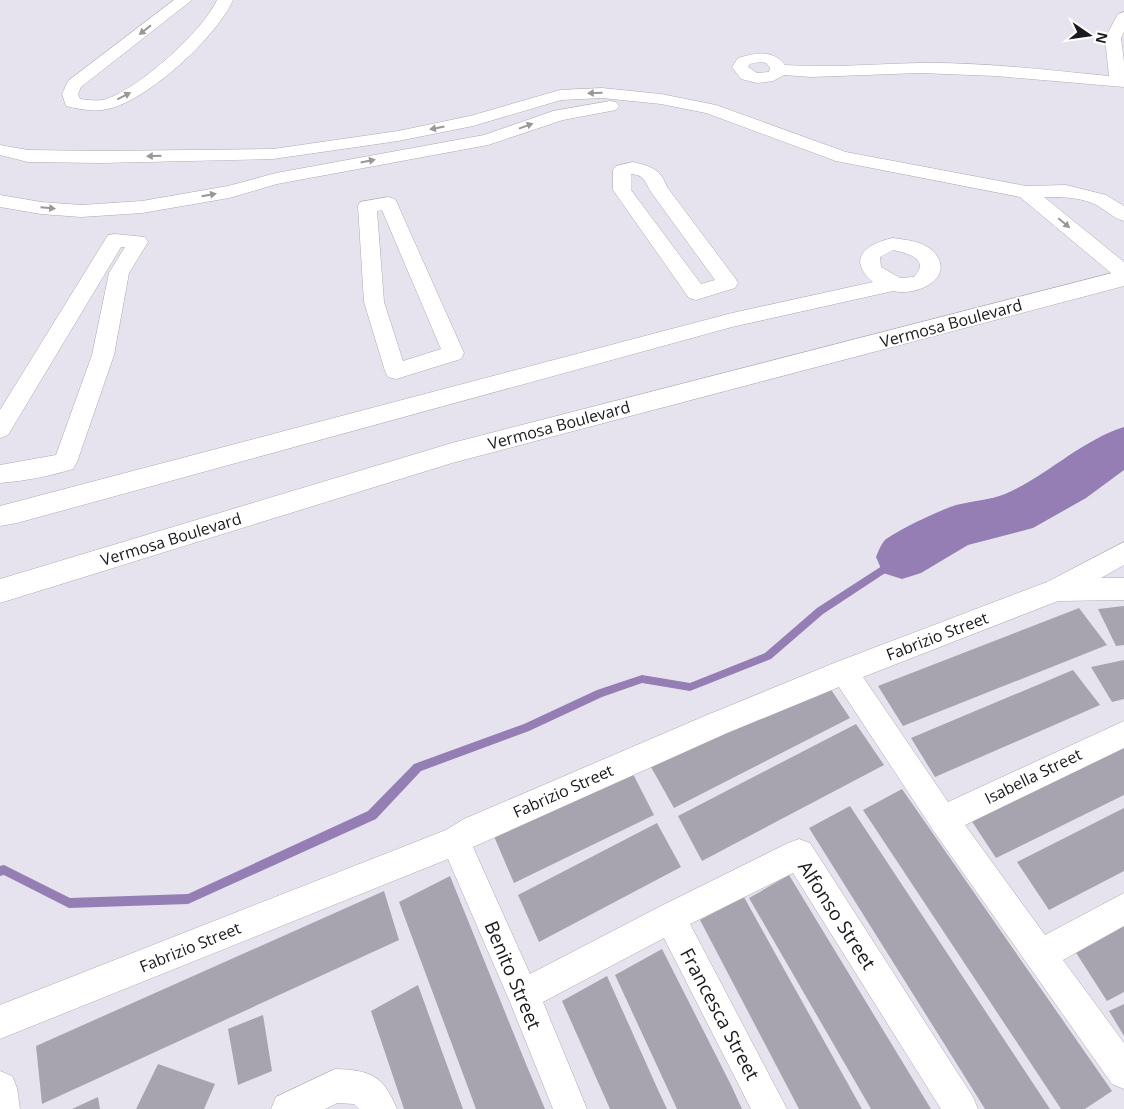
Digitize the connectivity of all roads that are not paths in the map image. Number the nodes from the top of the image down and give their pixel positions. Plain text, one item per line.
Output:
1 (184, 0) edge
2 (225, 0) edge
3 (1124, 17) edge
4 (778, 70) dead end
5 (1121, 82) edge
6 (661, 99) junction
7 (474, 121) junction
8 (488, 140) junction
9 (0, 150) edge
10 (273, 154) junction
11 (276, 180) junction
12 (1026, 192) junction
13 (0, 201) edge
14 (1124, 215) edge
15 (1124, 273) edge
16 (1124, 278) edge
17 (894, 284) dead end
18 (714, 289) junction
19 (732, 320) junction
20 (426, 361) junction
21 (442, 399) junction
22 (0, 430) edge
23 (10, 473) edge
24 (8, 515) edge
25 (1124, 554) edge
26 (1124, 589) edge
27 (1056, 590) junction
28 (0, 591) edge
29 (844, 672) junction
30 (1124, 734) edge
31 (943, 820) junction
32 (455, 841) junction
33 (1124, 909) edge
34 (670, 918) junction
35 (1040, 955) junction
36 (523, 995) junction
37 (0, 1022) edge
38 (1124, 1072) edge
39 (0, 1088) edge
40 (3, 1109) edge
41 (288, 1109) edge
42 (380, 1109) edge
43 (570, 1109) edge
44 (770, 1109) edge
45 (961, 1109) edge

1 -> 2 street
3 - 5 street
4 - 5 street
6 -> 7 street
8 -> 6 street
6 - 12 street
7 - 8 street
7 -> 10 street
11 -> 8 street
10 -> 9 street
10 - 11 street
13 -> 11 street
12 - 14 street
12 -> 15 street
16 - 28 main road, Vermosa Boulevard
17 - 19 street
18 - 18 street
18 - 19 street
19 - 21 street
20 - 20 street
20 - 21 street
21 - 24 street
22 - 23 street
23 - 24 street
25 - 27 street, Fabrizio Street
26 - 27 street
27 - 29 street, Fabrizio Street
29 - 31 street
29 - 32 street, Fabrizio Street
30 - 31 street, Isabella Street
31 - 35 street
32 - 36 street, Benito Street
32 - 37 street, Fabrizio Street
33 - 35 street
34 - 36 street, Alfonso Street
34 - 44 street, Francesca Street
34 - 45 street, Alfonso Street
35 - 38 street
36 - 43 street, Benito Street
39 - 40 street
41 - 42 street

